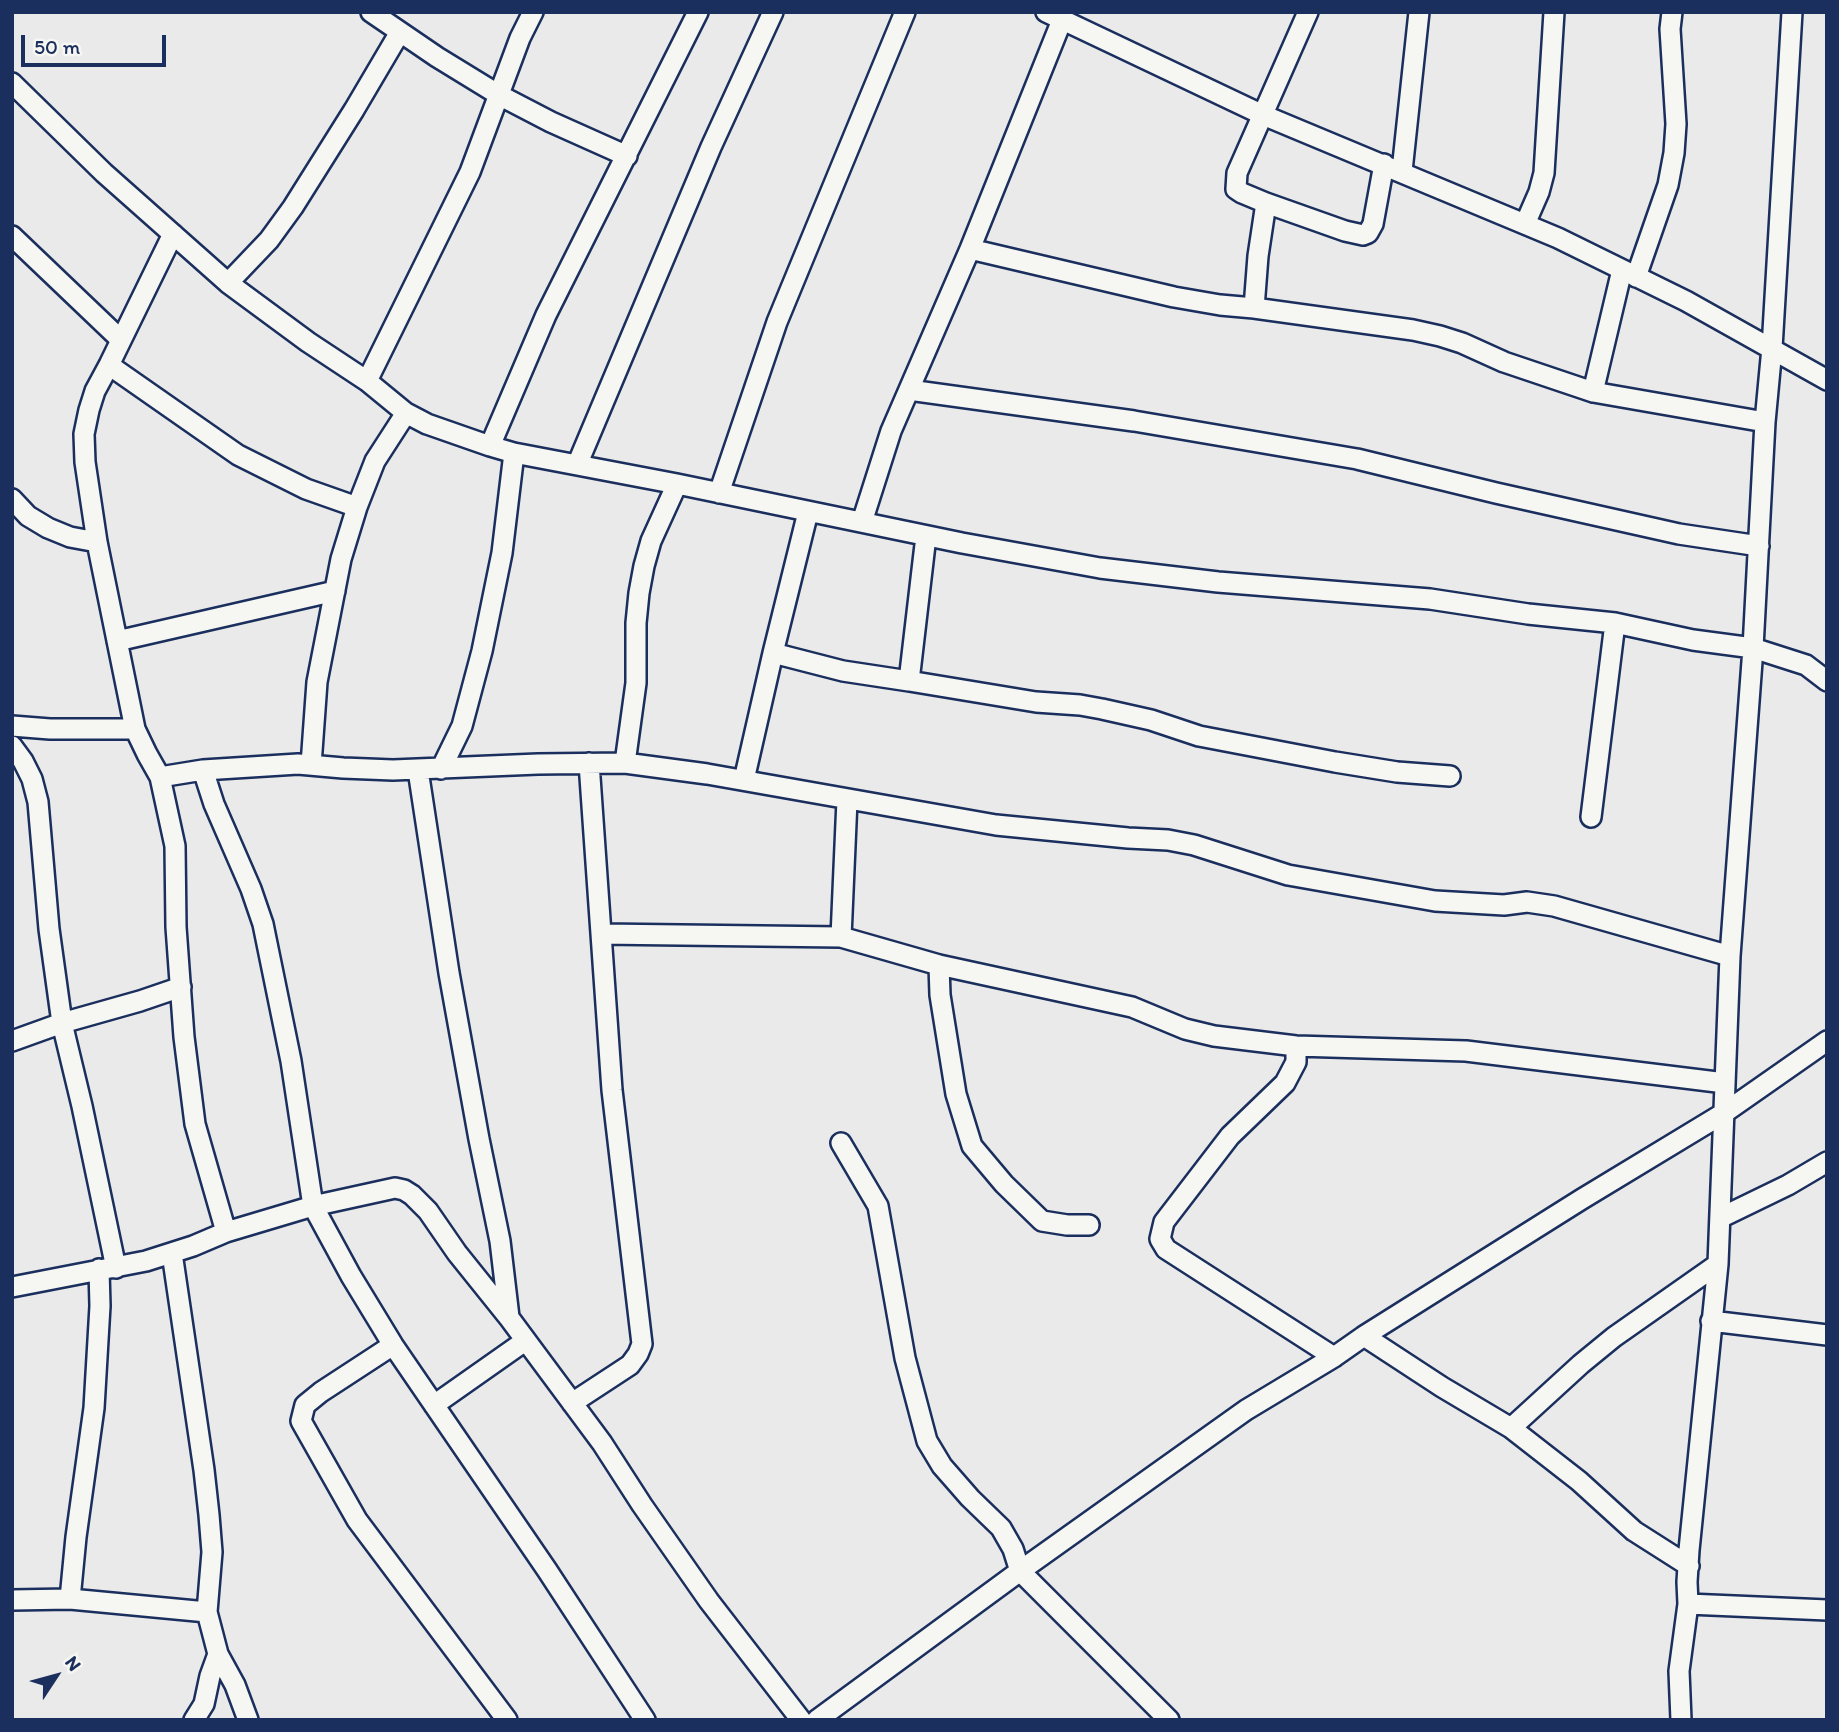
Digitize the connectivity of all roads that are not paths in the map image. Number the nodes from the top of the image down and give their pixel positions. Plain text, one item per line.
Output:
1 (371, 12) edge
2 (533, 12) edge
3 (698, 12) edge
4 (773, 12) edge
5 (905, 12) edge
6 (1308, 12) edge
7 (1419, 12) edge
8 (1554, 12) edge
9 (1672, 12) edge
10 (1792, 12) edge
11 (1054, 16) edge
12 (400, 32) junction
13 (12, 83) edge
14 (499, 94) junction
15 (1263, 115) junction
16 (627, 156) junction
17 (1393, 168) junction
18 (1266, 203) junction
19 (1525, 224) junction
20 (173, 234) junction
21 (12, 236) edge
22 (970, 249) junction
23 (1629, 273) junction
24 (228, 283) junction
25 (1254, 308) junction
26 (121, 340) junction
27 (1772, 348) junction
28 (109, 365) junction
29 (1822, 374) edge
30 (367, 381) junction
31 (909, 390) junction
32 (1593, 392) junction
33 (406, 413) junction
34 (1765, 422) junction
35 (490, 446) junction
36 (514, 453) junction
37 (577, 465) junction
38 (677, 484) junction
39 (719, 493) junction
40 (12, 499) edge
41 (357, 507) junction
42 (808, 512) junction
43 (862, 522) junction
44 (926, 536) junction
45 (97, 542) junction
46 (1759, 546) junction
47 (335, 591) junction
48 (1615, 623) junction
49 (117, 641) junction
50 (1753, 648) junction
51 (773, 653) junction
52 (909, 681) junction
53 (1827, 681) edge
54 (12, 726) edge
55 (135, 729) junction
56 (12, 746) edge
57 (589, 763) junction
58 (625, 763) junction
59 (311, 765) junction
60 (418, 769) junction
61 (441, 769) junction
62 (203, 770) junction
63 (1450, 776) dead end
64 (160, 777) junction
65 (744, 780) junction
66 (847, 800) junction
67 (1591, 817) dead end
68 (601, 934) junction
69 (841, 937) junction
70 (1730, 956) junction
71 (939, 965) junction
72 (181, 987) junction
73 (62, 1023) junction
74 (12, 1041) edge
75 (1827, 1041) edge
76 (1296, 1046) junction
77 (1725, 1083) junction
78 (1724, 1113) junction
79 (841, 1143) dead end
80 (1827, 1162) edge
81 (313, 1206) junction
82 (1720, 1218) junction
83 (1089, 1225) dead end
84 (226, 1232) junction
85 (172, 1253) junction
86 (1718, 1264) junction
87 (107, 1268) junction
88 (12, 1286) edge
89 (510, 1319) junction
90 (1711, 1321) junction
91 (1827, 1335) edge
92 (1364, 1336) junction
93 (525, 1340) junction
94 (393, 1345) junction
95 (1334, 1357) junction
96 (572, 1403) junction
97 (434, 1405) junction
98 (1511, 1428) junction
99 (1689, 1566) junction
100 (1020, 1571) junction
101 (70, 1598) junction
102 (12, 1600) edge
103 (1688, 1604) junction
104 (1827, 1610) edge
105 (207, 1612) junction
106 (218, 1654) junction
107 (194, 1720) edge
108 (248, 1720) edge
109 (507, 1720) edge
110 (645, 1720) edge
111 (801, 1720) edge
112 (817, 1720) edge
113 (1169, 1720) edge
114 (1681, 1720) edge

1 - 12 street
2 - 14 street
3 - 16 street
4 - 37 street
5 - 39 street
6 - 15 street
7 - 17 street
8 - 19 street
9 - 23 street
10 - 27 street
11 - 15 street
11 - 22 street
12 - 14 street
12 - 24 street
13 - 20 street
14 - 16 street
14 - 30 street
15 - 17 street
15 - 18 street
16 - 35 street
17 - 18 street
17 - 19 street
18 - 25 street
19 - 23 street
20 - 24 street
20 - 26 street
21 - 26 street
22 - 25 street
22 - 31 street
23 - 27 street
23 - 32 street
24 - 30 street
25 - 32 street
26 - 28 street
27 - 29 street
27 - 34 street
28 - 41 street
28 - 45 street
30 - 33 street
31 - 43 street
31 - 46 street
32 - 34 street
33 - 35 street
33 - 41 street
34 - 46 street
35 - 36 street
36 - 37 street
36 - 61 street
37 - 38 street
38 - 39 street
38 - 58 street
39 - 42 street
40 - 45 street
41 - 47 street
42 - 43 street
42 - 51 street
43 - 44 street
44 - 48 street
44 - 52 street
45 - 49 street
46 - 50 street
47 - 49 street
47 - 59 street
48 - 50 street
48 - 67 street
49 - 55 street
50 - 53 street
50 - 70 street
51 - 52 street
51 - 65 street
52 - 63 street
54 - 55 street
55 - 64 street
56 - 73 street
57 - 58 street
57 - 61 street
57 - 68 street
58 - 65 street
59 - 60 street
59 - 62 street
60 - 61 street
60 - 89 street
62 - 64 street
62 - 81 street
64 - 72 street
65 - 66 street
66 - 69 street
66 - 70 street
68 - 69 street
68 - 96 street
69 - 71 street
70 - 77 street
71 - 76 street
71 - 83 street
72 - 73 street
72 - 84 street
73 - 74 street
73 - 87 street
75 - 78 street
76 - 77 street
76 - 95 street
77 - 78 street
78 - 82 street
78 - 92 street
79 - 100 street
80 - 82 street
81 - 84 street
81 - 89 street
81 - 94 street
82 - 86 street
84 - 85 street
85 - 87 street
85 - 105 street
86 - 90 street
86 - 98 street
87 - 88 street
87 - 101 street
89 - 93 street
90 - 91 street
90 - 99 street
92 - 95 street
92 - 98 street
93 - 96 street
93 - 97 street
94 - 97 street
94 - 109 street
95 - 100 street
96 - 111 street
97 - 110 street
98 - 99 street
99 - 103 street
100 - 112 street
100 - 113 street
101 - 102 street
101 - 105 street
103 - 104 street
103 - 114 street
105 - 106 street
106 - 107 street
106 - 108 street

